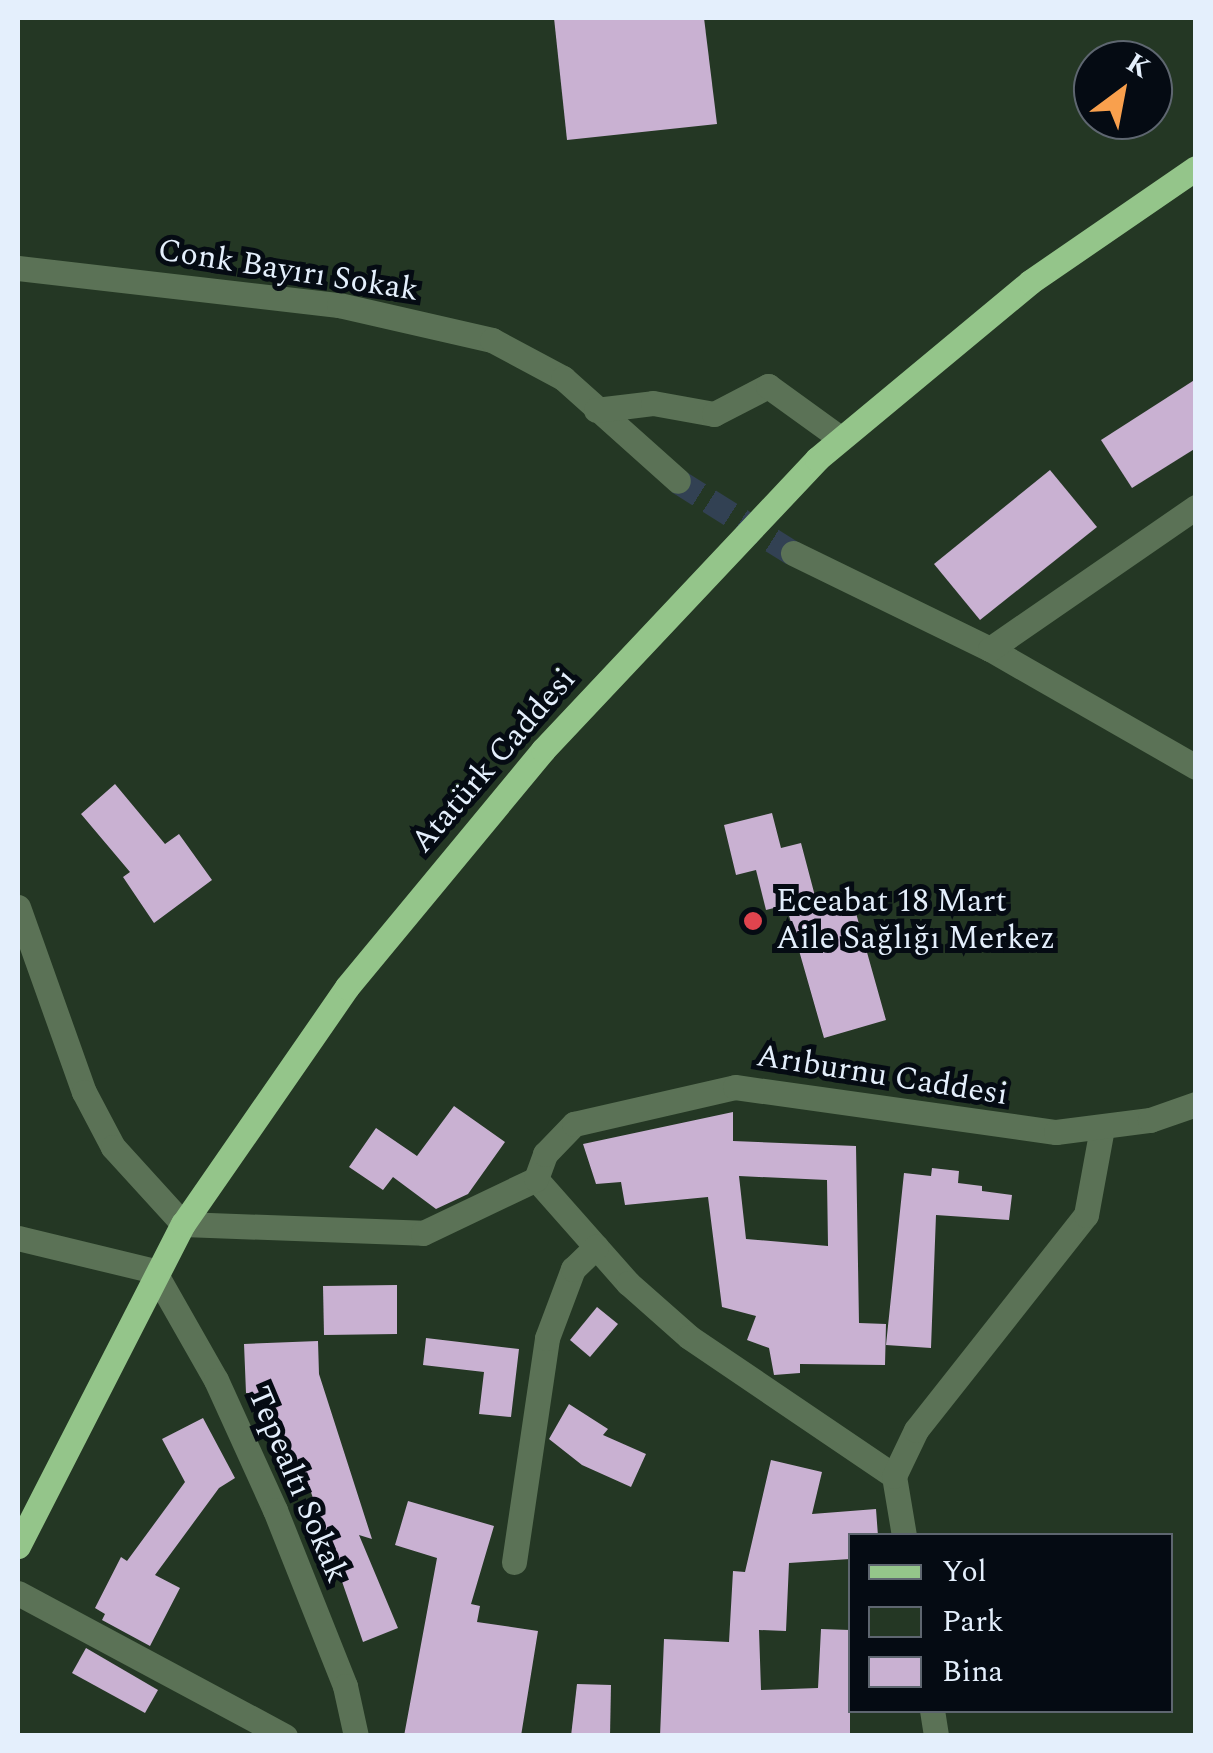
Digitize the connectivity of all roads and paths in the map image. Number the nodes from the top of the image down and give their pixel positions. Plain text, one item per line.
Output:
1 (1196, 168) edge
2 (18, 268) edge
3 (596, 410) junction
4 (840, 438) junction
5 (678, 481) tunnel mouth
6 (1196, 506) edge
7 (793, 553) tunnel mouth
8 (990, 649) junction
9 (1196, 767) edge
10 (18, 907) edge
11 (1196, 1104) edge
12 (1102, 1128) junction
13 (536, 1179) junction
14 (183, 1224) junction
15 (18, 1238) edge
16 (596, 1247) junction
17 (154, 1271) junction
18 (894, 1476) junction
19 (904, 1533) edge
20 (18, 1546) edge
21 (514, 1562) dead end
22 (18, 1593) edge
23 (285, 1736) edge
24 (356, 1736) edge

1 - 4 main road, Atatürk Caddesi
2 - 3 street, Conk Bayırı Sokak
3 - 4 street
3 - 5 street, Conk Bayırı Sokak
4 - 14 main road, Atatürk Caddesi
6 - 8 street
7 - 8 street
8 - 9 street
10 - 14 street
11 - 12 street, Arıburnu Caddesi
12 - 13 street, Arıburnu Caddesi
12 - 18 street
13 - 14 street
13 - 16 street
14 - 17 main road, Atatürk Caddesi
15 - 17 street
16 - 18 street
16 - 21 street
17 - 20 main road, Atatürk Caddesi
17 - 24 street, Tepealtı Sokak
18 - 19 street
22 - 23 street

